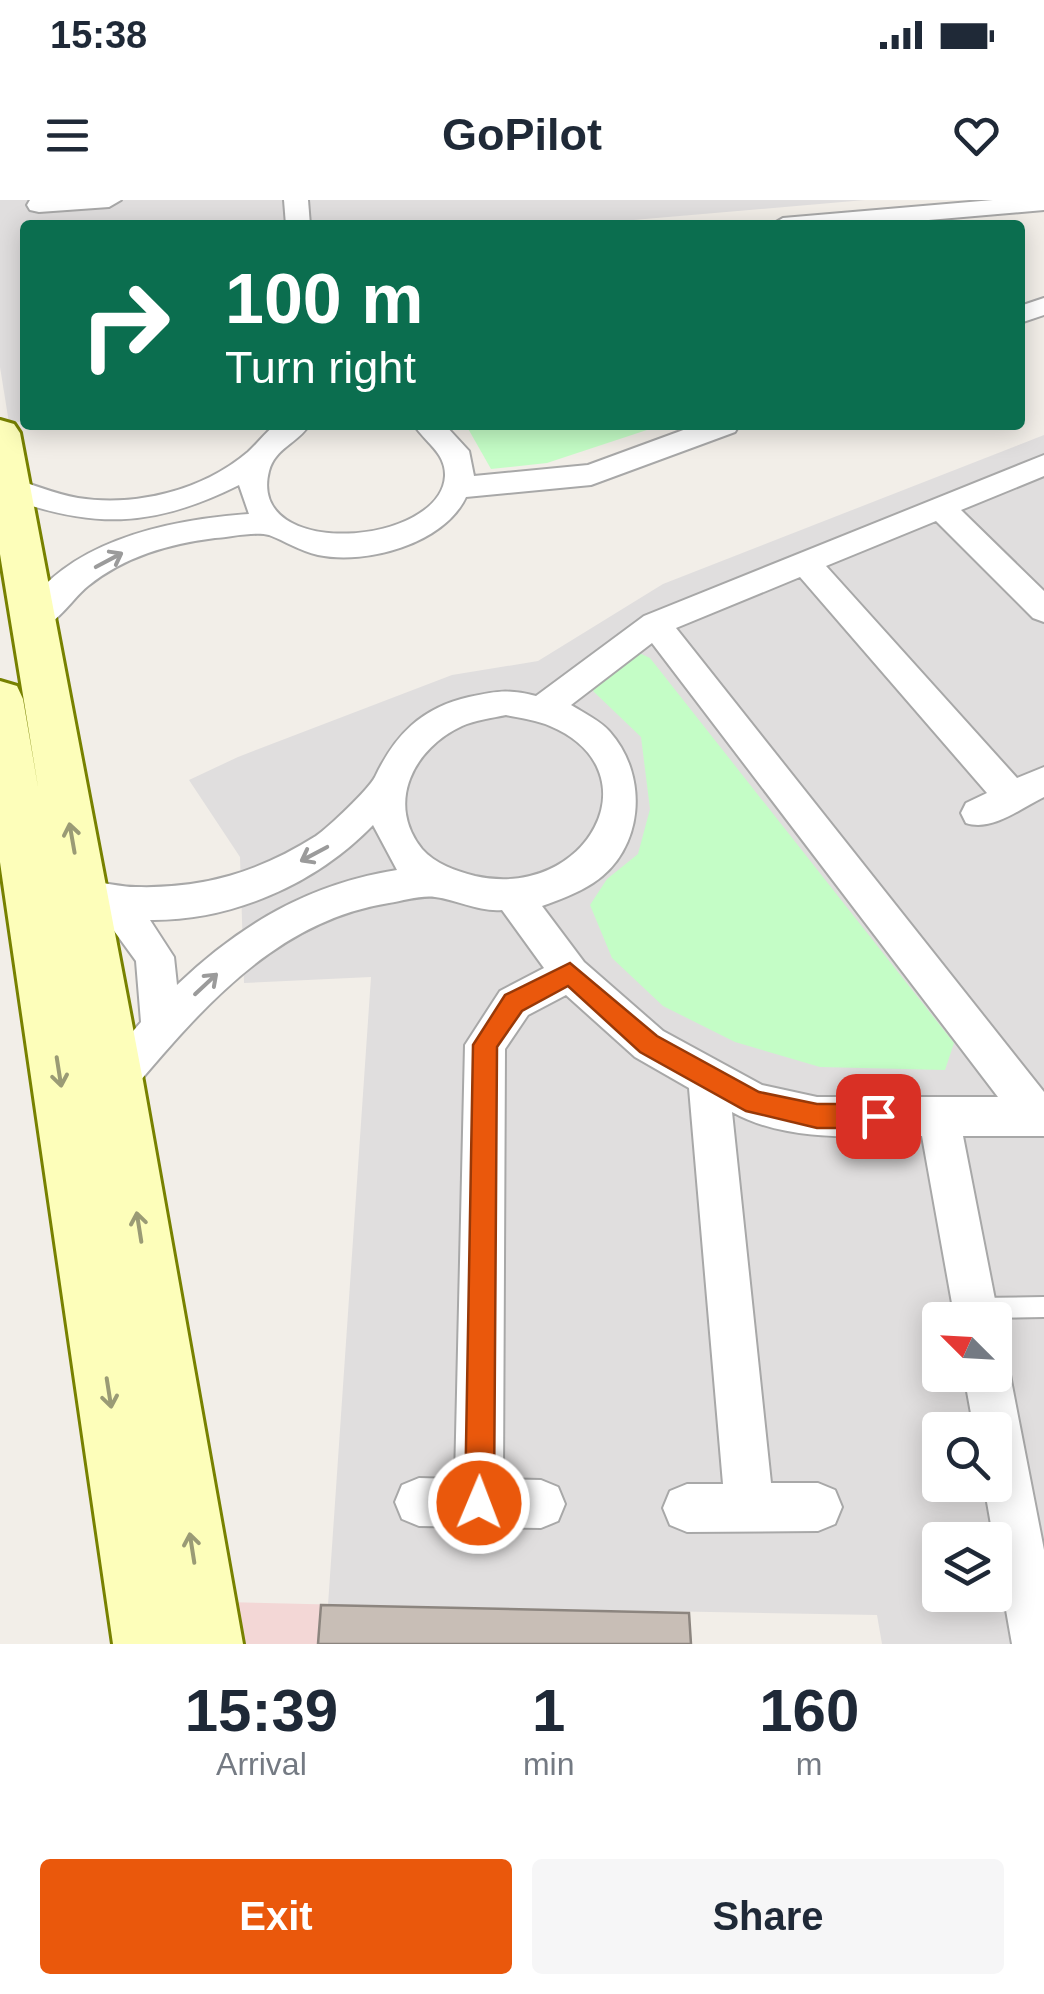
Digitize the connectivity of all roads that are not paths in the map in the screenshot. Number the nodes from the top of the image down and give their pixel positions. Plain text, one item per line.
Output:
1 (110, 200) edge
2 (1044, 203) edge
3 (39, 210) edge
4 (833, 210) edge
5 (800, 220) edge
6 (288, 430) edge
7 (433, 430) edge
8 (712, 430) edge
9 (0, 433) edge
10 (260, 458) junction
11 (1044, 465) edge
12 (10, 488) junction
13 (456, 488) junction
14 (940, 508) junction
15 (274, 524) junction
16 (804, 563) junction
17 (1044, 610) edge
18 (34, 620) junction
19 (655, 624) junction
20 (0, 699) edge
21 (544, 708) junction
22 (1028, 789) edge
23 (386, 790) junction
24 (979, 814) dead end
25 (438, 880) junction
26 (513, 895) junction
27 (99, 899) junction
28 (570, 974) junction
29 (73, 992) junction
30 (161, 1027) junction
31 (709, 1080) junction
32 (115, 1081) junction
33 (938, 1116) junction
34 (1041, 1117) edge
35 (974, 1302) edge
36 (1044, 1307) edge
37 (1012, 1310) edge
38 (990, 1392) edge
39 (419, 1502) dead end
40 (479, 1503) junction
41 (541, 1504) dead end
42 (749, 1507) junction
43 (818, 1507) dead end
44 (688, 1508) dead end
45 (148, 1644) edge
46 (208, 1644) edge
47 (1037, 1644) edge

1 - 3 street
2 - 4 street
4 - 5 street
6 - 10 street
7 - 13 street
8 - 13 street
9 - 12 main road
10 - 12 street
10 - 15 street
11 - 14 street
12 - 18 main road
13 - 15 street
14 - 16 street
14 - 17 street
18 -> 15 street
16 - 19 street
16 - 22 street
27 -> 18 main road
19 - 21 street
19 - 34 street
20 - 29 main road
21 - 23 street
21 - 26 street
22 - 24 street
23 - 25 street
23 -> 27 street
25 - 26 street
30 -> 25 street
26 - 28 street
27 - 29 main road
27 - 30 street
28 - 31 street
28 - 40 street
29 - 32 main road
29 -> 45 main road
30 - 32 street
31 - 33 street
31 - 42 street
46 -> 32 main road
33 - 34 street
33 - 35 street
36 - 37 lane
38 - 47 street
39 - 40 street
40 - 41 street
42 - 43 street
42 - 44 street

